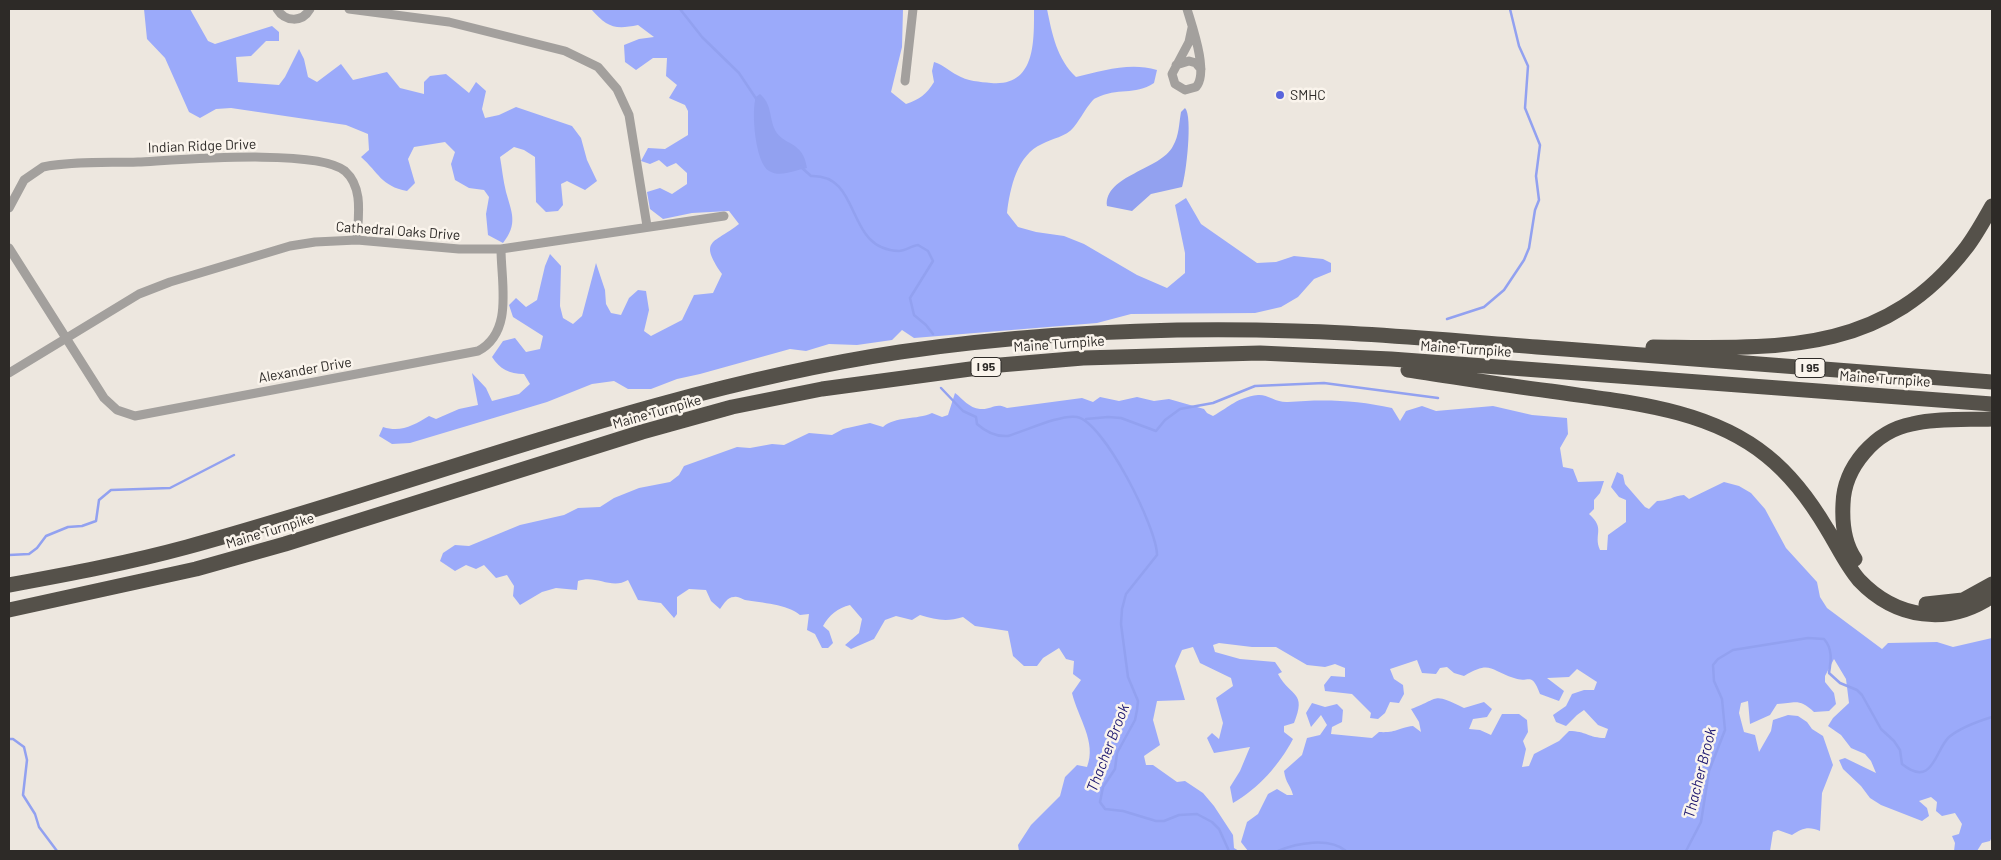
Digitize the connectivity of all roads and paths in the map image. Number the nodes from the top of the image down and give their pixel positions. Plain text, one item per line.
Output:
1 (277, 9) edge
2 (310, 9) edge
3 (349, 9) edge
4 (913, 9) edge
5 (1187, 9) edge
6 (1192, 28) junction
7 (1173, 69) junction
8 (1201, 70) junction
9 (905, 81) dead end
10 (1992, 206) edge
11 (9, 208) edge
12 (724, 216) dead end
13 (647, 226) junction
14 (357, 240) junction
15 (9, 248) edge
16 (501, 250) junction
17 (66, 337) junction
18 (1628, 354) junction
19 (1391, 359) junction
20 (9, 373) edge
21 (1992, 382) edge
22 (1992, 404) edge
23 (1992, 419) edge
24 (1992, 584) edge
25 (9, 585) edge
26 (1992, 596) edge
27 (9, 610) edge

1 - 2 street
3 - 13 street
4 - 9 street
5 - 6 street
6 - 7 street
6 - 8 street
7 - 8 street
7 - 8 street
10 - 18 highway
11 - 14 street, Indian Ridge Drive
12 - 13 street, Cathedral Oaks Drive
13 - 16 street, Cathedral Oaks Drive
14 - 16 street, Cathedral Oaks Drive
14 - 17 street, Cathedral Oaks Drive
15 - 17 street
16 - 17 street, Alexander Drive
17 - 20 street, Cathedral Oaks Drive
18 - 21 highway, Maine Turnpike / I 95
18 - 25 highway, Maine Turnpike / I 95
19 - 22 highway, Maine Turnpike / I 95
19 - 26 highway
19 - 27 highway, Maine Turnpike / I 95
23 - 24 highway

